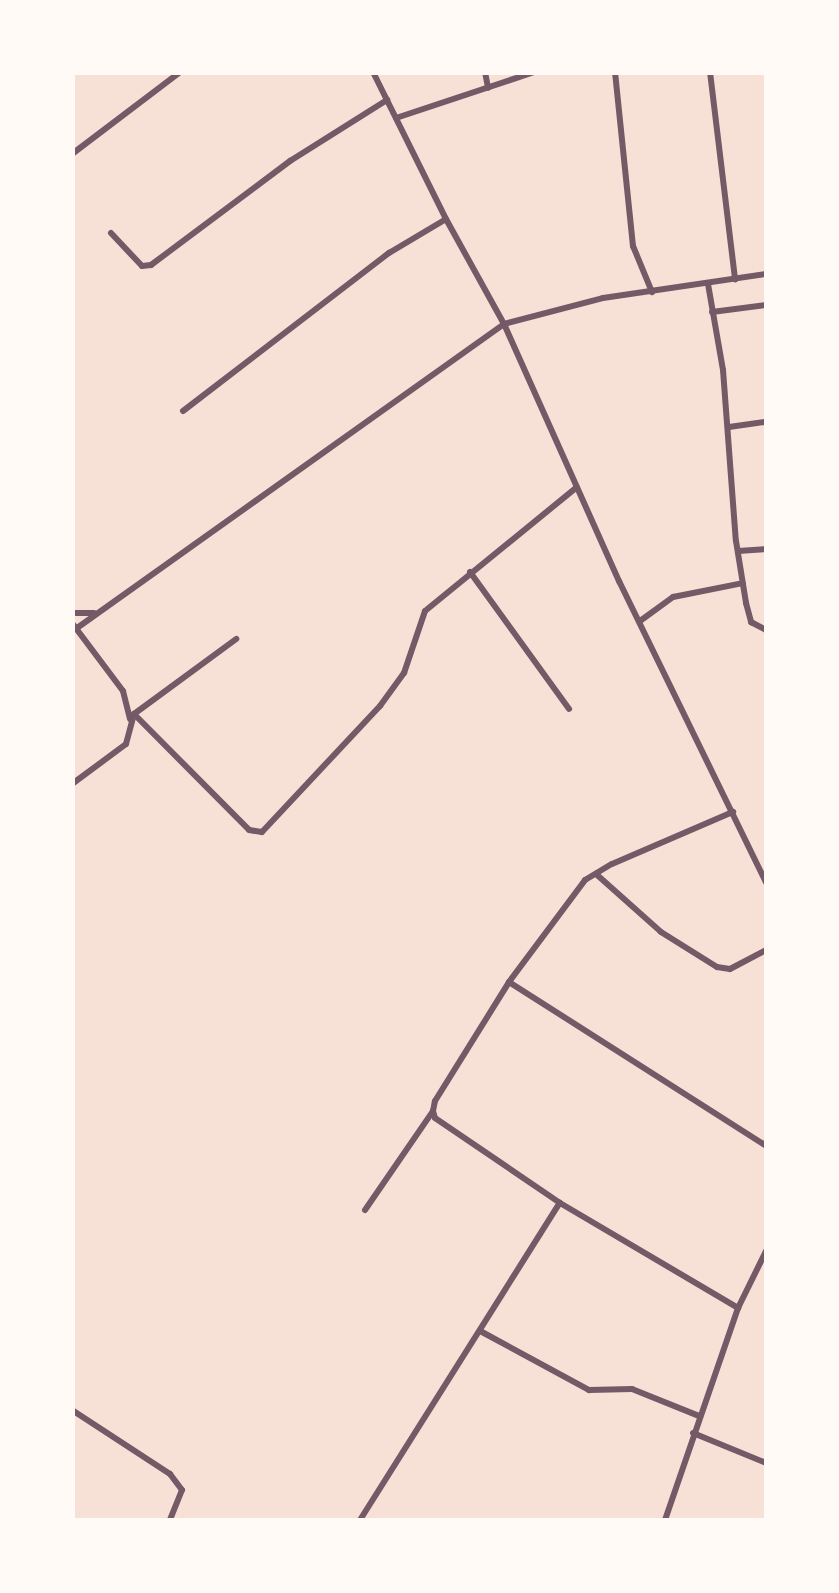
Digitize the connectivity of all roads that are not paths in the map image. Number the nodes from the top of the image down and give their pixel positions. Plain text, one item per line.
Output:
1 (180, 72) edge
2 (374, 72) edge
3 (484, 72) edge
4 (534, 72) edge
5 (615, 72) edge
6 (710, 72) edge
7 (488, 88) junction
8 (387, 100) junction
9 (396, 118) junction
10 (72, 154) edge
11 (446, 220) junction
12 (111, 233) dead end
13 (766, 274) edge
14 (735, 279) junction
15 (708, 284) junction
16 (652, 292) junction
17 (766, 306) edge
18 (712, 312) junction
19 (504, 324) junction
20 (184, 411) dead end
21 (766, 422) edge
22 (729, 427) junction
23 (577, 488) junction
24 (766, 549) edge
25 (738, 551) junction
26 (470, 572) junction
27 (743, 583) junction
28 (72, 612) edge
29 (95, 614) junction
30 (640, 622) junction
31 (74, 625) edge
32 (766, 630) edge
33 (236, 640) dead end
34 (569, 708) dead end
35 (132, 718) junction
36 (72, 784) edge
37 (733, 812) junction
38 (596, 874) junction
39 (766, 882) edge
40 (766, 950) edge
41 (509, 982) junction
42 (434, 1111) junction
43 (766, 1146) edge
44 (560, 1204) junction
45 (365, 1210) dead end
46 (766, 1251) edge
47 (738, 1308) junction
48 (482, 1332) junction
49 (72, 1410) edge
50 (699, 1416) junction
51 (694, 1433) junction
52 (766, 1463) edge
53 (170, 1520) edge
54 (360, 1520) edge
55 (665, 1520) edge

1 - 10 street
2 - 8 street
3 - 7 street
4 - 7 street
5 - 16 street
6 - 14 street
7 - 9 street
8 - 9 street
8 - 12 street
9 - 11 street
11 - 19 street
11 - 20 street
13 - 14 street
14 - 15 street
15 - 16 street
15 - 18 street
16 - 19 street
17 - 18 street
18 - 22 street
19 - 23 street
19 - 29 street
21 - 22 street
22 - 25 street
23 - 26 street
23 - 30 street
24 - 25 street
25 - 27 street
26 - 34 street
26 - 35 street
27 - 30 street
27 - 32 street
28 - 29 street
29 - 31 street
30 - 37 street
31 - 35 street
33 - 35 street
35 - 36 street
37 - 38 street
37 - 39 street
38 - 40 street
38 - 41 street
41 - 42 street
41 - 43 street
42 - 44 street
42 - 45 street
44 - 47 street
44 - 48 street
46 - 47 street
47 - 50 street
48 - 50 street
48 - 54 street
49 - 53 street
50 - 51 street
51 - 52 street
51 - 55 street

